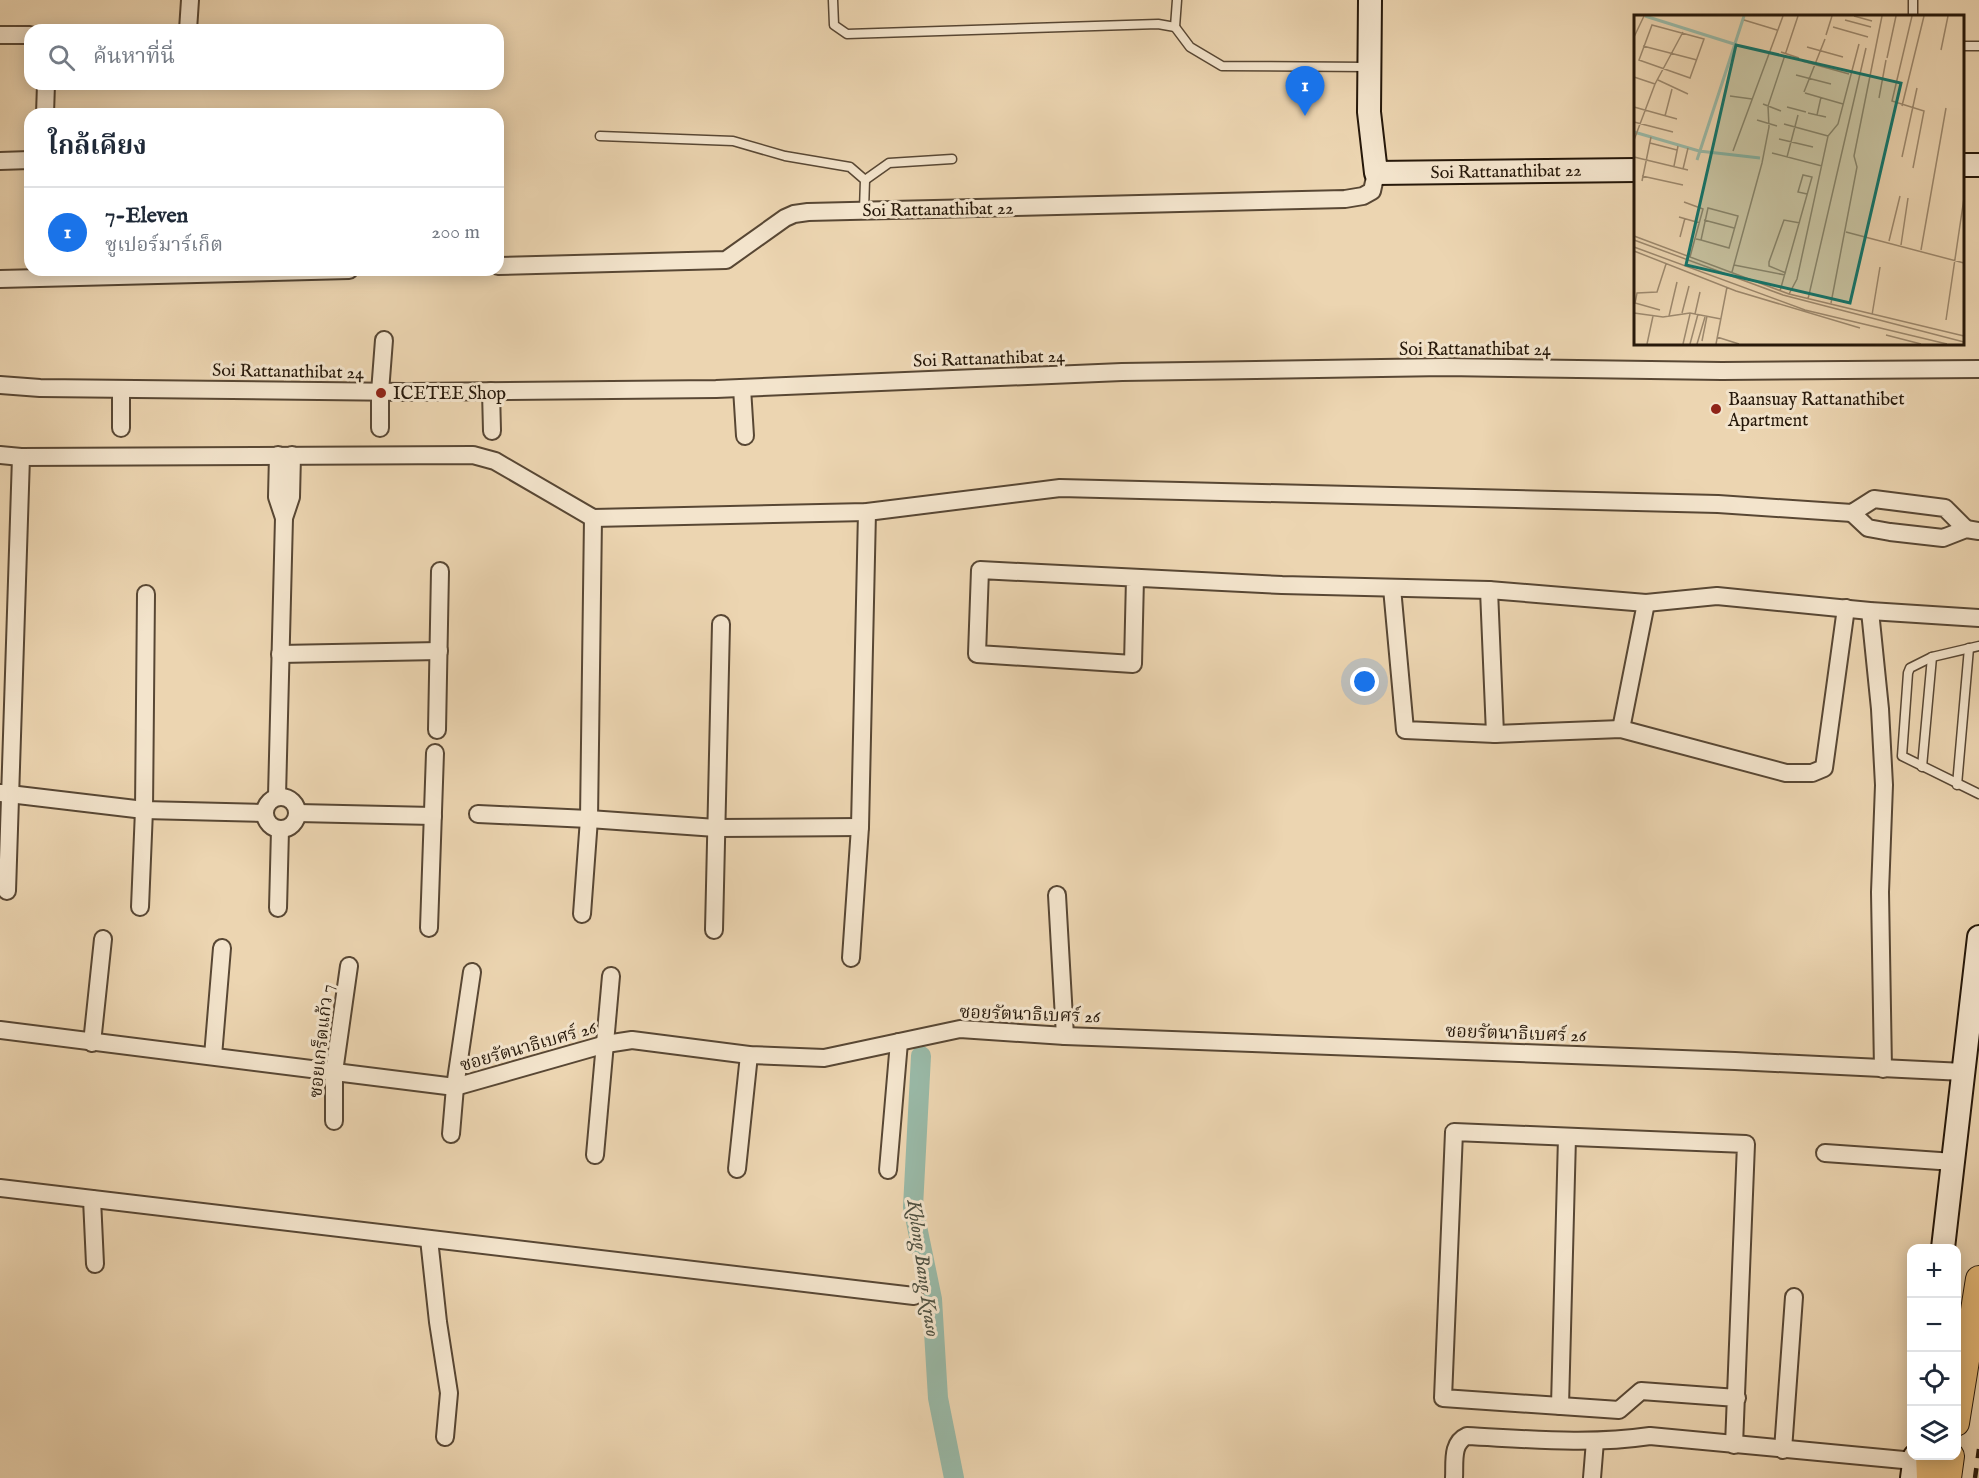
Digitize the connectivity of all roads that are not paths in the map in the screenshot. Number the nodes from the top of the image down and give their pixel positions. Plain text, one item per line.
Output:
1 (190, 0) edge
2 (833, 0) edge
3 (1177, 0) edge
4 (1370, 0) edge
5 (188, 24) edge
6 (1175, 27) junction
7 (0, 35) edge
8 (24, 35) edge
9 (1370, 67) junction
10 (46, 90) edge
11 (45, 108) edge
12 (600, 136) dead end
13 (952, 159) dead end
14 (24, 160) edge
15 (0, 161) edge
16 (1634, 170) edge
17 (1376, 173) junction
18 (865, 180) junction
19 (864, 210) junction
20 (504, 266) edge
21 (116, 276) edge
22 (0, 279) edge
23 (384, 340) dead end
24 (1979, 369) edge
25 (0, 385) edge
26 (742, 388) junction
27 (121, 389) junction
28 (491, 391) junction
29 (380, 392) junction
30 (121, 428) dead end
31 (380, 428) dead end
32 (492, 431) dead end
33 (745, 436) dead end
34 (0, 455) edge
35 (285, 455) junction
36 (21, 457) junction
37 (867, 512) junction
38 (1852, 513) junction
39 (593, 518) junction
40 (1972, 530) edge
41 (440, 571) dead end
42 (1135, 578) junction
43 (1392, 588) junction
44 (1489, 590) junction
45 (146, 594) dead end
46 (1647, 603) junction
47 (1846, 608) junction
48 (1870, 611) junction
49 (1979, 618) edge
50 (720, 624) dead end
51 (1979, 646) edge
52 (1969, 648) junction
53 (439, 651) junction
54 (280, 654) junction
55 (1932, 657) junction
56 (1621, 729) junction
57 (437, 730) dead end
58 (1495, 734) junction
59 (435, 753) dead end
60 (1922, 766) junction
61 (1957, 785) junction
62 (5, 794) edge
63 (1979, 794) edge
64 (277, 796) junction
65 (144, 810) junction
66 (264, 813) junction
67 (298, 813) junction
68 (478, 814) dead end
69 (433, 816) junction
70 (589, 819) junction
71 (716, 828) junction
72 (860, 828) junction
73 (280, 830) junction
74 (7, 891) dead end
75 (1057, 895) dead end
76 (140, 907) dead end
77 (278, 908) dead end
78 (582, 914) dead end
79 (429, 928) dead end
80 (714, 930) dead end
81 (1979, 937) edge
82 (103, 939) dead end
83 (222, 948) dead end
84 (851, 958) dead end
85 (349, 966) dead end
86 (472, 972) dead end
87 (611, 976) dead end
88 (0, 1030) edge
89 (1065, 1036) junction
90 (899, 1042) junction
91 (92, 1043) junction
92 (606, 1044) junction
93 (749, 1055) junction
94 (213, 1056) junction
95 (1883, 1069) junction
96 (334, 1072) junction
97 (1964, 1072) junction
98 (454, 1087) junction
99 (334, 1121) dead end
100 (451, 1134) dead end
101 (1567, 1137) junction
102 (1825, 1153) dead end
103 (595, 1155) dead end
104 (1954, 1162) junction
105 (737, 1169) dead end
106 (888, 1170) dead end
107 (0, 1188) edge
108 (92, 1199) junction
109 (429, 1239) junction
110 (1944, 1244) edge
111 (95, 1264) dead end
112 (1979, 1279) edge
113 (914, 1296) dead end
114 (1794, 1297) dead end
115 (1737, 1398) junction
116 (1560, 1406) junction
117 (1959, 1406) edge
118 (445, 1437) dead end
119 (1595, 1441) junction
120 (1734, 1445) junction
121 (1783, 1450) junction
122 (1950, 1460) edge
123 (1920, 1466) edge
124 (1454, 1478) edge
125 (1592, 1478) edge
126 (1948, 1478) edge

1 - 5 street
2 - 6 lane
3 - 6 lane
4 - 9 street
6 - 9 lane
7 - 8 street
9 - 17 street
10 - 11 street
12 - 18 lane
13 - 18 lane
14 - 15 street
16 - 17 street, Soi Rattanathibat 22
17 - 19 street, Soi Rattanathibat 22
18 - 19 lane
19 - 20 street, Soi Rattanathibat 22
21 - 22 street
23 - 29 street
24 - 26 street, Soi Rattanathibat 24
25 - 27 street, Soi Rattanathibat 24
26 - 28 street, Soi Rattanathibat 24
26 - 33 street
27 - 29 street, Soi Rattanathibat 24
27 - 30 street
28 - 29 street, Soi Rattanathibat 24
28 - 32 street
29 - 31 street
34 - 36 street
35 - 36 street
35 - 39 street
35 - 54 street
36 - 62 street
37 - 38 street
37 - 39 street
37 - 72 street
38 - 40 street
38 - 40 street
39 - 70 street
41 - 53 street
42 - 42 street
42 - 43 street
43 - 44 street
43 - 58 street
44 - 46 street
44 - 58 street
45 - 65 street
46 - 47 street
46 - 56 street
47 - 48 street
47 - 56 street
48 - 49 street
48 - 95 street
50 - 71 street
51 - 52 lane
52 - 55 lane
52 - 61 lane
53 - 54 street
53 - 57 street
54 - 64 street
55 - 60 lane
55 - 60 lane
56 - 58 street
59 - 69 street
60 - 61 lane
61 - 63 lane
62 - 65 street
62 - 74 street
64 - 66 street
64 - 67 street
65 - 66 street
65 - 76 street
66 - 73 street
67 - 69 street
67 - 73 street
68 - 70 street
69 - 79 street
70 - 71 street
70 - 78 street
71 - 72 street
71 - 80 street
72 - 84 street
73 - 77 street
75 - 89 street
81 - 97 street
82 - 91 street
83 - 94 street
85 - 96 street, ซอยเกร็ดแก้ว 7
86 - 98 street
87 - 92 street
88 - 91 street, ซอยรัตนาธิเบศร์ 26
89 - 90 street, ซอยรัตนาธิเบศร์ 26
89 - 95 street, ซอยรัตนาธิเบศร์ 26
90 - 93 street, ซอยรัตนาธิเบศร์ 26
90 - 106 street
91 - 94 street, ซอยรัตนาธิเบศร์ 26
92 - 93 street, ซอยรัตนาธิเบศร์ 26
92 - 98 street, ซอยรัตนาธิเบศร์ 26
92 - 103 street
93 - 105 street
94 - 96 street, ซอยรัตนาธิเบศร์ 26
95 - 97 street, ซอยรัตนาธิเบศร์ 26
96 - 98 street, ซอยรัตนาธิเบศร์ 26
96 - 99 street, ซอยเกร็ดแก้ว 7
97 - 104 street
98 - 100 street
101 - 115 street
101 - 116 street
101 - 116 street
102 - 104 street
104 - 110 street
107 - 108 street
108 - 109 street
108 - 111 street
109 - 113 street
109 - 118 street
112 - 117 main road
114 - 121 street
115 - 116 street
115 - 120 street
119 - 120 street
119 - 124 street
119 - 125 street
120 - 121 street
121 - 123 street
122 - 126 main road

